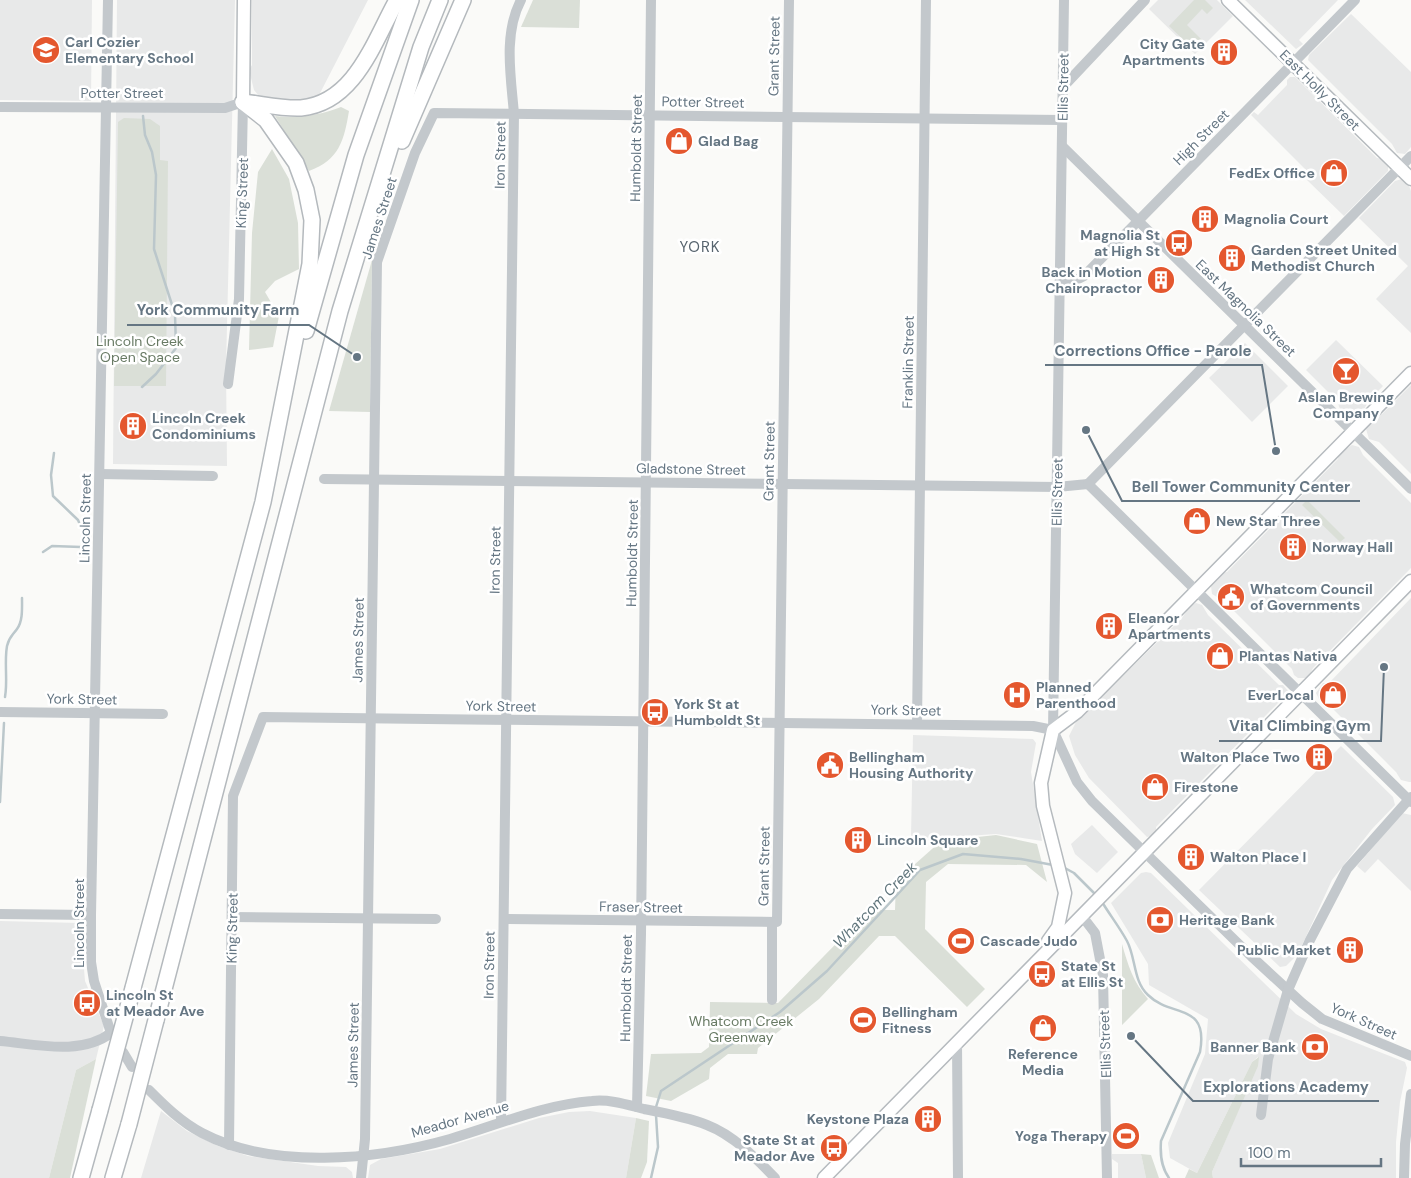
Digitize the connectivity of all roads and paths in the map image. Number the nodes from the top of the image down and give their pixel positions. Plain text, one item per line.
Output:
1 (108, 0) edge
2 (244, 0) edge
3 (397, 0) edge
4 (411, 0) edge
5 (440, 0) edge
6 (463, 0) edge
7 (521, 0) edge
8 (651, 0) edge
9 (789, 0) edge
10 (926, 0) edge
11 (1064, 0) edge
12 (1145, 0) edge
13 (1228, 0) edge
14 (1355, 0) edge
15 (1293, 63) junction
16 (1062, 87) junction
17 (243, 102) junction
18 (0, 107) edge
19 (107, 107) junction
20 (434, 113) joint
21 (514, 114) junction
22 (650, 116) junction
23 (788, 117) junction
24 (925, 119) junction
25 (1062, 120) junction
26 (1062, 146) junction
27 (1411, 156) edge
28 (1400, 168) junction
29 (1411, 179) edge
30 (1138, 221) junction
31 (366, 228) junction
32 (1060, 281) junction
33 (1244, 325) junction
34 (1411, 373) edge
35 (228, 384) dead end
36 (278, 431) junction
37 (1353, 432) junction
38 (100, 474) junction
39 (213, 476) dead end
40 (324, 479) dead end
41 (374, 479) junction
42 (510, 481) junction
43 (646, 482) junction
44 (783, 484) junction
45 (1088, 484) junction
46 (920, 485) junction
47 (1057, 487) junction
48 (1411, 489) edge
49 (1411, 581) edge
50 (1197, 591) junction
51 (1301, 693) junction
52 (0, 712) edge
53 (96, 713) junction
54 (163, 714) dead end
55 (263, 717) joint
56 (371, 718) junction
57 (506, 720) junction
58 (644, 721) junction
59 (780, 723) junction
60 (917, 724) junction
61 (1053, 730) junction
62 (1410, 799) edge
63 (1145, 852) junction
64 (0, 914) edge
65 (91, 915) junction
66 (1082, 915) junction
67 (232, 917) junction
68 (368, 918) junction
69 (436, 919) dead end
70 (504, 920) junction
71 (641, 921) junction
72 (775, 922) junction
73 (1028, 969) junction
74 (1288, 990) junction
75 (772, 1000) dead end
76 (0, 1041) edge
77 (958, 1042) junction
78 (123, 1052) dead end
79 (1411, 1056) edge
80 (132, 1067) dead end
81 (149, 1090) dead end
82 (1411, 1094) edge
83 (637, 1107) junction
84 (1261, 1116) dead end
85 (501, 1122) junction
86 (230, 1145) junction
87 (362, 1156) junction
88 (81, 1178) edge
89 (112, 1178) edge
90 (361, 1178) edge
91 (775, 1178) edge
92 (824, 1178) edge
93 (958, 1178) edge
94 (1106, 1178) edge
95 (1404, 1178) edge

1 - 19 street, Lincoln Street
2 - 17 main road, King Street
3 - 17 highway
4 - 36 highway
5 - 31 highway
6 - 31 highway
7 - 21 street, Iron Street
8 - 22 street, Humboldt Street
9 - 23 street, Grant Street
10 - 24 street, Franklin Street
11 - 16 street, Ellis Street
12 - 16 street
13 - 15 main road, East Holly Street
14 - 15 street, High Street
15 - 28 main road, East Holly Street
15 - 30 street, High Street
16 - 25 street, Ellis Street
17 - 19 street, Potter Street
17 - 35 street, King Street
17 - 36 highway
18 - 19 street, Potter Street
19 - 38 street, Lincoln Street
20 - 21 street, Potter Street
20 - 41 street, James Street
21 - 22 street, Potter Street
21 - 42 street, Iron Street
22 - 23 street, Potter Street
22 - 43 street, Humboldt Street
23 - 24 street, Potter Street
23 - 44 street, Grant Street
24 - 25 street, Potter Street
24 - 46 street, Franklin Street
25 - 26 street, Ellis Street
26 - 30 street, East Magnolia Street
26 - 32 street, Ellis Street
27 - 28 street
28 - 29 main road, East Holly Street
28 - 33 street
30 - 32 street, High Street
30 - 33 street, East Magnolia Street
31 - 89 highway, bridge
32 - 47 street, Ellis Street
33 - 37 street, East Magnolia Street
33 - 45 street
34 - 37 main road
36 - 88 highway, bridge
37 - 48 street, East Magnolia Street
37 - 50 main road
38 - 39 street
38 - 53 street, Lincoln Street
40 - 41 street, Gladstone Street
41 - 42 street, Gladstone Street
41 - 56 street, James Street
42 - 43 street, Gladstone Street
42 - 57 street, Iron Street
43 - 44 street, Gladstone Street
43 - 58 street, Humboldt Street
44 - 46 street, Gladstone Street
44 - 59 street, Grant Street
45 - 47 street, Gladstone Street
45 - 50 street
46 - 47 street, Gladstone Street
46 - 60 street, Franklin Street
47 - 61 street, Ellis Street
49 - 51 main road
50 - 51 street
50 - 61 main road
51 - 62 street
51 - 63 main road
52 - 53 street, York Street
53 - 54 street, York Street
53 - 65 street, Lincoln Street
55 - 56 street, York Street
55 - 67 street, King Street
56 - 57 street, York Street
56 - 68 street, James Street
57 - 58 street, York Street
57 - 70 street, Iron Street
58 - 59 street, York Street
58 - 71 street, Humboldt Street
59 - 60 street, York Street
59 - 72 street, Grant Street
60 - 61 street, York Street
61 - 63 street, York Street
61 - 73 main road, Ellis Street
62 - 74 street
63 - 66 main road
63 - 74 street, York Street
64 - 65 street
65 - 76 street, Lincoln Street
66 - 73 main road
66 - 94 street, Ellis Street
67 - 68 street
67 - 86 street, King Street
68 - 69 street
68 - 87 street, James Street
70 - 71 street, Fraser Street
70 - 85 street, Iron Street
71 - 72 street, Fraser Street
71 - 83 street, Humboldt Street
72 - 75 street, Grant Street
73 - 77 main road
74 - 79 street, York Street
74 - 84 street
77 - 92 main road
77 - 93 street
78 - 80 street
81 - 86 street, Meador Avenue
82 - 95 street
83 - 85 street, Meador Avenue
83 - 91 street, Meador Avenue
85 - 87 street, Meador Avenue
86 - 87 street, Meador Avenue
87 - 90 street, James Street

